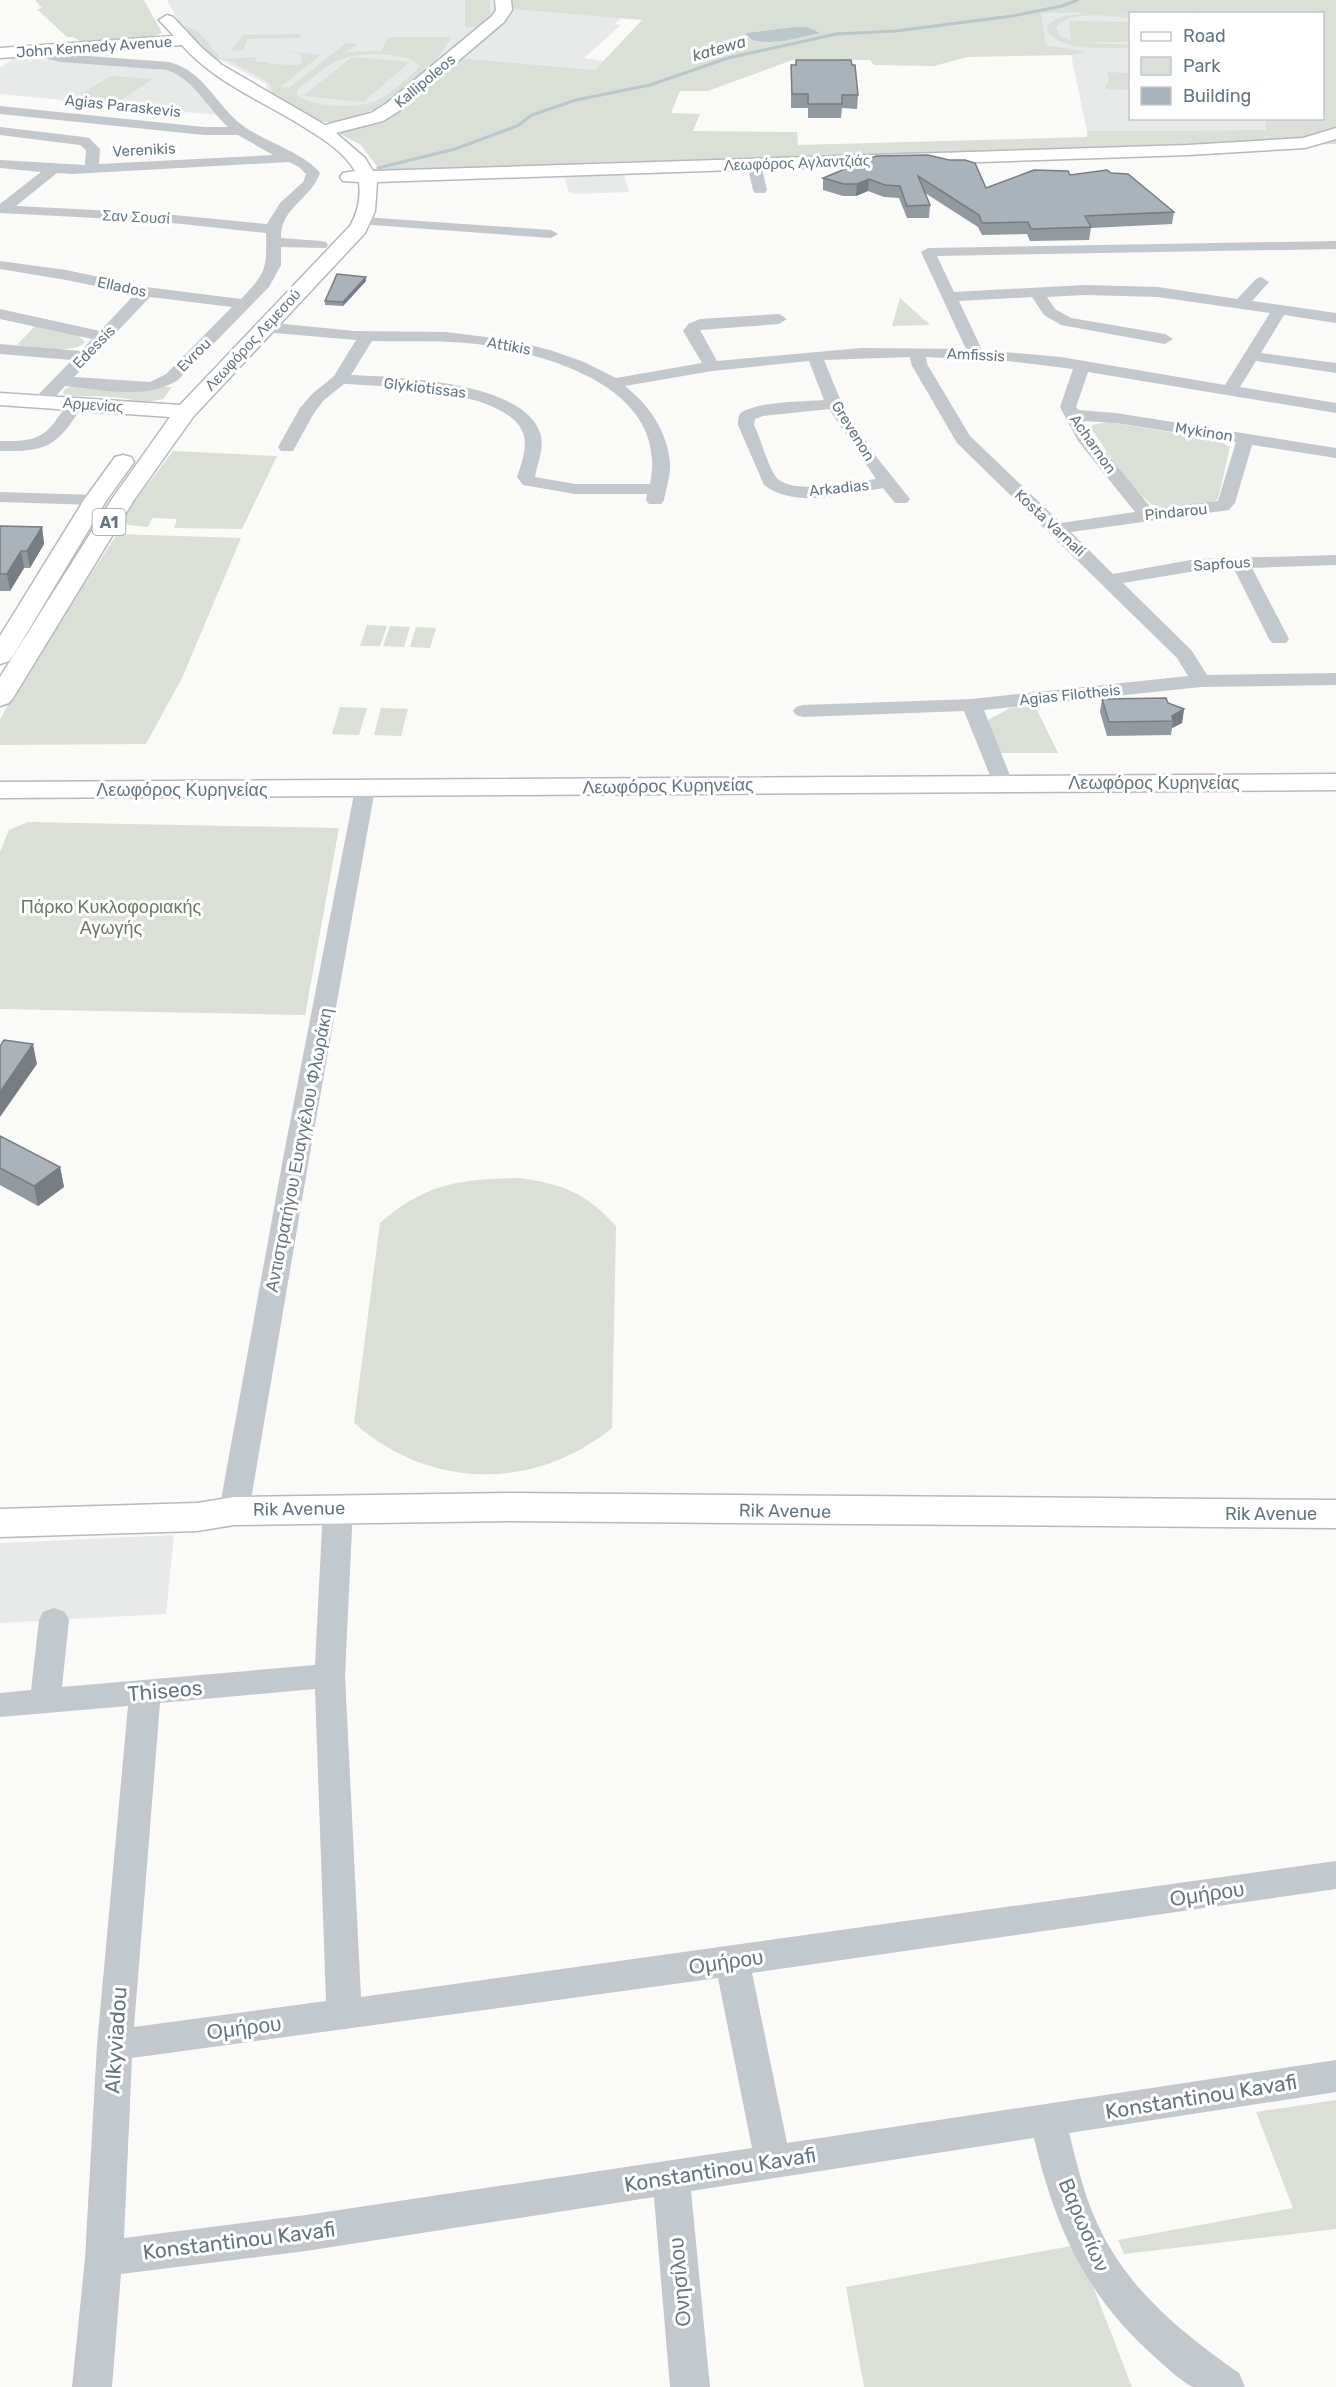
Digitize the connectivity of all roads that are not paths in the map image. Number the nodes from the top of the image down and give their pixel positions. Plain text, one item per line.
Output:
1 (503, 0) edge
2 (164, 15) dead end
3 (181, 40) junction
4 (46, 51) junction
5 (0, 52) edge
6 (0, 110) edge
7 (243, 130) junction
8 (0, 131) edge
9 (322, 131) junction
10 (1330, 144) edge
11 (290, 158) junction
12 (0, 164) edge
13 (754, 164) junction
14 (53, 169) junction
15 (92, 169) junction
16 (355, 183) junction
17 (760, 190) dead end
18 (2, 209) edge
19 (363, 221) junction
20 (340, 222) dead end
21 (551, 234) dead end
22 (273, 236) junction
23 (321, 245) junction
24 (1336, 245) edge
25 (0, 265) edge
26 (1261, 282) dead end
27 (146, 292) junction
28 (1036, 292) junction
29 (948, 297) junction
30 (1242, 303) junction
31 (245, 304) junction
32 (1280, 309) junction
33 (0, 314) edge
34 (1336, 318) edge
35 (778, 320) dead end
36 (263, 327) junction
37 (367, 336) junction
38 (103, 337) junction
39 (1165, 339) dead end
40 (0, 349) edge
41 (917, 353) junction
42 (976, 354) junction
43 (85, 356) junction
44 (815, 356) junction
45 (1251, 356) junction
46 (712, 366) junction
47 (1082, 366) junction
48 (1336, 368) edge
49 (340, 379) junction
50 (61, 381) junction
51 (615, 383) junction
52 (1230, 390) junction
53 (0, 399) edge
54 (41, 402) junction
55 (75, 404) junction
56 (834, 404) junction
57 (1336, 408) edge
58 (162, 410) junction
59 (185, 412) junction
60 (1072, 415) junction
61 (1246, 438) junction
62 (0, 446) edge
63 (287, 447) dead end
64 (1336, 453) edge
65 (888, 482) junction
66 (656, 494) joint
67 (0, 497) edge
68 (901, 499) dead end
69 (95, 500) junction
70 (1147, 515) junction
71 (1057, 529) junction
72 (1336, 560) edge
73 (1240, 562) junction
74 (1110, 580) junction
75 (1279, 639) dead end
76 (0, 656) edge
77 (1336, 679) edge
78 (1201, 681) junction
79 (0, 698) edge
80 (972, 705) junction
81 (803, 711) dead end
82 (1336, 782) edge
83 (1003, 783) junction
84 (365, 789) junction
85 (0, 790) edge
86 (338, 1508) junction
87 (0, 1509) edge
88 (234, 1510) junction
89 (1336, 1514) edge
90 (0, 1523) edge
91 (54, 1620) dead end
92 (330, 1677) junction
93 (145, 1692) junction
94 (45, 1701) junction
95 (0, 1705) edge
96 (1336, 1875) edge
97 (732, 1961) junction
98 (344, 2015) junction
99 (115, 2045) junction
100 (1336, 2076) edge
101 (1048, 2120) junction
102 (774, 2162) junction
103 (671, 2178) junction
104 (104, 2258) junction
105 (92, 2387) edge
106 (690, 2387) edge
107 (1225, 2387) edge

1 - 9 main road, Kallipoleos
2 - 3 main road
3 - 4 main road, John Kennedy Avenue
3 - 5 main road, John Kennedy Avenue
3 - 9 main road
3 - 16 main road
4 - 5 main road, John Kennedy Avenue
4 - 7 street
6 - 7 street, Agias Paraskevis
7 - 11 street
8 - 15 street
9 - 16 main road
10 - 13 main road, Λεωφόρος Αγλαντζιάς
11 - 15 street, Verenikis
11 - 22 street
12 - 14 street, Verenikis
13 - 16 main road, Λεωφόρος Αγλαντζιάς
13 - 17 street
14 - 15 street, Verenikis
14 - 18 street
16 - 19 main road
18 - 22 street, Σαν Σουσί
19 - 21 street
19 - 36 main road, Λεωφόρος Λεμεσού / A1
20 - 23 main road, Λεωφόρος Λεμεσού / A1
22 - 23 street, Σαν Σουσί
22 - 31 street, Evrou
23 - 58 main road, Λεωφόρος Λεμεσού / A1
24 - 29 street
25 - 27 street, Ellados
26 - 30 street
27 - 31 street, Ellados
27 - 38 street, Edessis
28 - 29 street
28 - 30 street
28 - 39 street
29 - 42 street
30 - 32 street
31 - 50 street, Evrou
32 - 34 street
32 - 45 street
33 - 38 street
35 - 46 street
36 - 37 street, Attikis
36 - 59 main road, Λεωφόρος Λεμεσού / A1
37 - 49 street
37 - 51 street, Attikis
38 - 43 street, Edessis
40 - 43 street
41 - 42 street, Amfissis
41 - 44 street, Amfissis
41 - 71 street, Kosta Varnali
42 - 47 street, Amfissis
43 - 50 street, Edessis
44 - 46 street, Amfissis
44 - 56 street, Grevenon
45 - 48 street
45 - 52 street
46 - 51 street, Amfissis
47 - 52 street, Amfissis
47 - 60 street, Acharnon
49 - 63 street
49 - 66 street, Glykiotissas
50 - 54 street, Edessis
51 - 66 street, Attikis
52 - 57 street, Amfissis
53 - 54 main road, Αρμενίας
54 - 55 main road, Αρμενίας
55 - 58 main road, Αρμενίας
55 - 62 street
56 - 65 street, Grevenon
56 - 65 street, Arkadias
58 - 59 main road, Αρμενίας
58 - 69 main road, Λεωφόρος Λεμεσού / A1
59 - 79 main road, Λεωφόρος Λεμεσού / A1
60 - 61 street, Mykinon
60 - 70 street, Acharnon
61 - 64 street, Mykinon
61 - 70 street, Pindarou
65 - 68 street, Grevenon
67 - 69 street
69 - 76 main road, Λεωφόρος Λεμεσού / A1
70 - 71 street, Pindarou
71 - 74 street, Kosta Varnali
72 - 73 street, Sapfous
73 - 74 street, Sapfous
73 - 75 street
74 - 78 street, Kosta Varnali
77 - 78 street, Agias Filotheis
78 - 80 street, Agias Filotheis
80 - 81 street, Agias Filotheis
80 - 83 street
82 - 83 main road, Λεωφόρος Κυρηνείας
83 - 84 main road, Λεωφόρος Κυρηνείας
84 - 85 main road, Λεωφόρος Κυρηνείας
84 - 88 street, Αντιστρατήγου Ευαγγέλου Φλωράκη
86 - 88 main road, Rik Avenue
86 - 89 main road, Rik Avenue
86 - 92 street
87 - 88 main road, Rik Avenue
88 - 90 main road, Rik Avenue
91 - 94 street
92 - 93 street, Thiseos
92 - 98 street
93 - 94 street, Thiseos
93 - 99 street, Alkyviadou
94 - 95 street, Thiseos
96 - 97 street, Ομήρου
97 - 98 street, Ομήρου
97 - 102 street
98 - 99 street, Ομήρου
99 - 104 street, Alkyviadou
100 - 101 street, Konstantinou Kavafi
101 - 102 street, Konstantinou Kavafi
101 - 107 street, Βαρωσίων
102 - 103 street, Konstantinou Kavafi
103 - 104 street, Konstantinou Kavafi
103 - 106 street, Ονησίλου
104 - 105 street, Alkyviadou

